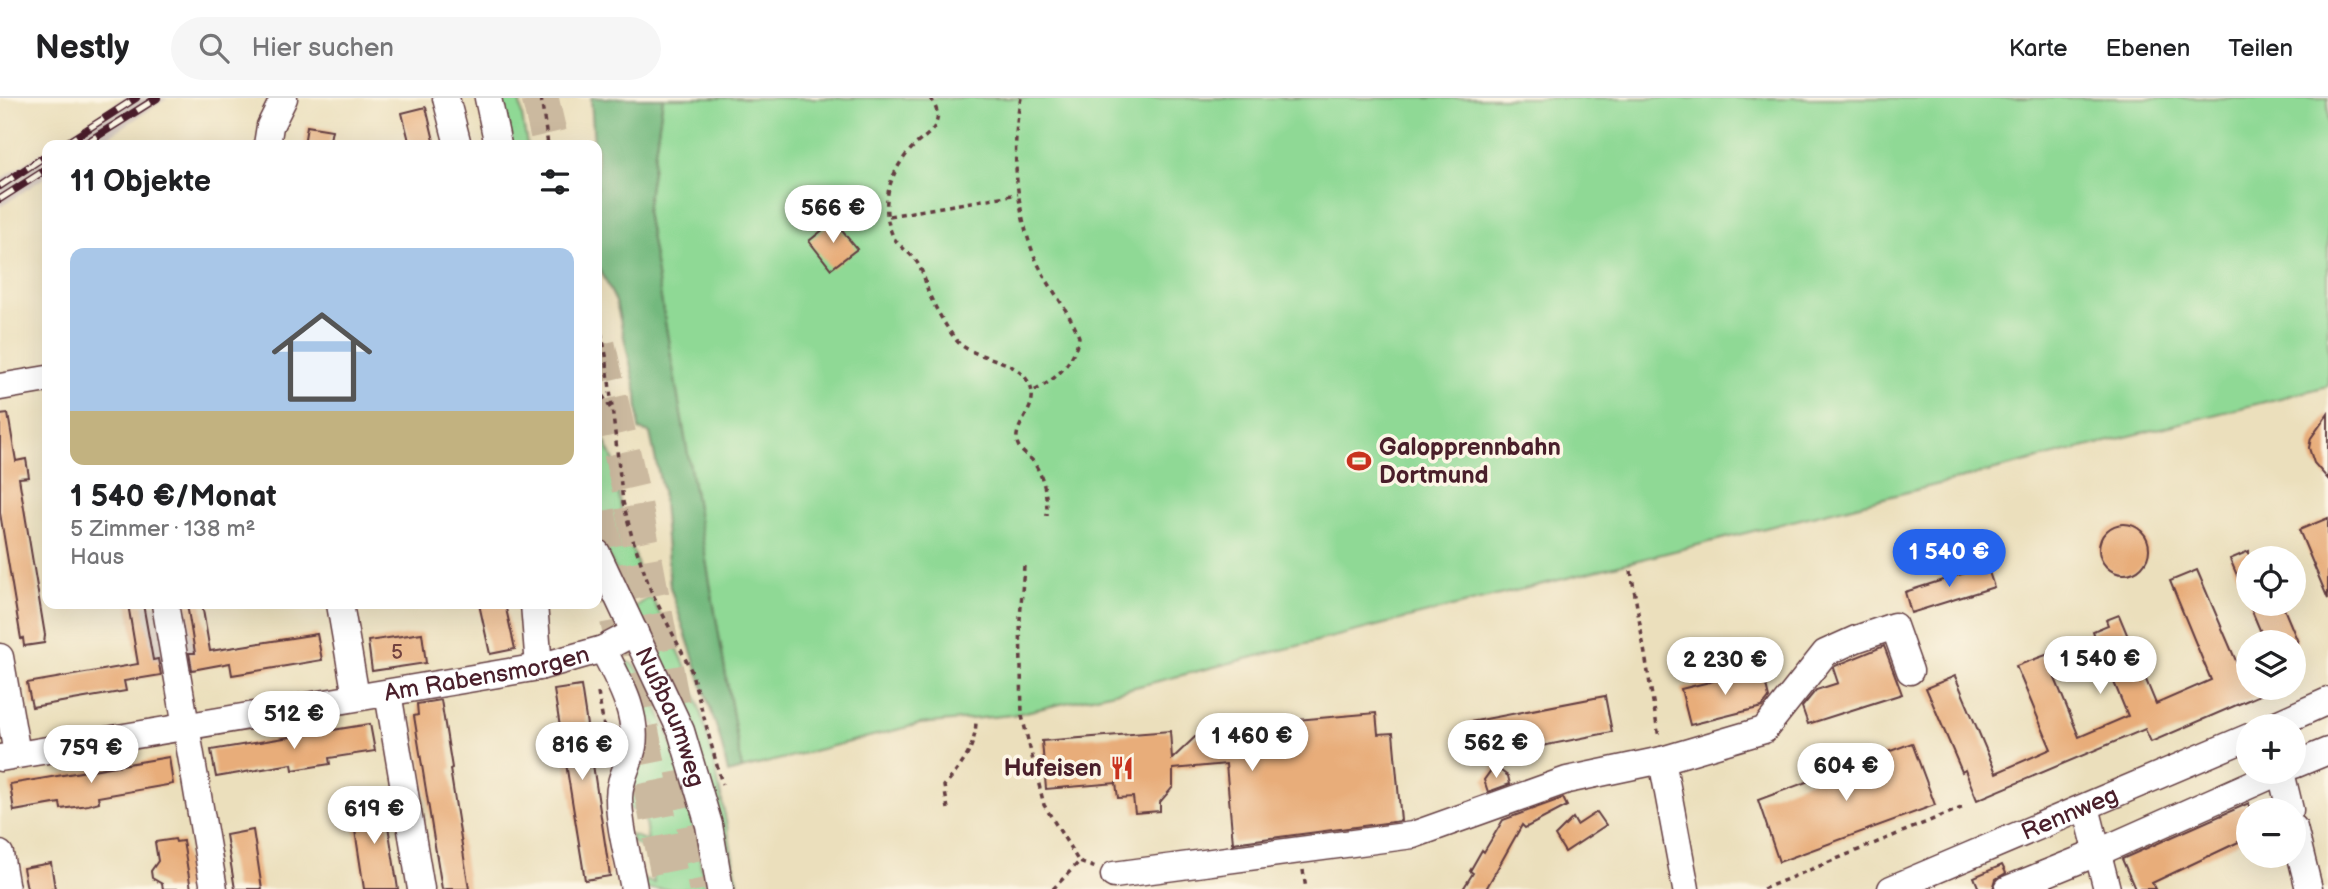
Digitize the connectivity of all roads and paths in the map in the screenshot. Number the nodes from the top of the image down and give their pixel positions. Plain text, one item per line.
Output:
1 (284, 98) edge
2 (446, 98) edge
3 (488, 98) edge
4 (541, 98) edge
5 (931, 98) edge
6 (1021, 98) edge
7 (268, 140) edge
8 (457, 140) edge
9 (497, 140) edge
10 (547, 140) edge
11 (1018, 194) junction
12 (888, 216) junction
13 (602, 336) edge
14 (42, 380) edge
15 (0, 387) edge
16 (1031, 392) junction
17 (602, 395) edge
18 (613, 413) junction
19 (1047, 516) dead end
20 (602, 563) edge
21 (1024, 566) dead end
22 (1631, 571) dead end
23 (166, 609) edge
24 (341, 609) edge
25 (534, 609) edge
26 (635, 632) junction
27 (596, 651) junction
28 (0, 657) edge
29 (539, 667) junction
30 (1910, 671) dead end
31 (388, 692) junction
32 (356, 697) junction
33 (2328, 701) edge
34 (2299, 714) edge
35 (976, 719) dead end
36 (186, 725) junction
37 (2236, 743) edge
38 (2328, 751) edge
39 (8, 756) edge
40 (610, 760) dead end
41 (1662, 760) junction
42 (2306, 760) edge
43 (2253, 784) edge
44 (723, 789) dead end
45 (1966, 806) dead end
46 (2086, 807) junction
47 (948, 809) dead end
48 (2099, 852) junction
49 (0, 854) edge
50 (1079, 862) junction
51 (2304, 868) edge
52 (1114, 876) joint
53 (1901, 887) edge
54 (6, 889) edge
55 (214, 889) edge
56 (421, 889) edge
57 (634, 889) edge
58 (720, 889) edge
59 (1053, 889) edge
60 (1686, 889) edge
61 (1763, 889) edge
62 (2008, 889) edge
63 (2108, 889) edge
64 (2309, 889) edge

1 - 7 street
2 - 8 street
3 - 9 street
4 - 10 path
5 - 12 path
6 - 11 path
11 - 12 path
11 - 16 path
12 - 16 path
13 - 18 path
14 - 15 street
16 - 19 path
17 - 18 path
18 - 44 path
20 - 26 street, Nußbaumweg
21 - 50 path
22 - 41 path
23 - 36 street
24 - 32 street
25 - 29 street
26 - 27 street, Am Rabensmorgen
26 - 58 street, Nußbaumweg
27 - 29 street, Am Rabensmorgen
27 - 40 path
27 - 57 street, Nußbaumweg
28 - 39 street
29 - 31 street, Am Rabensmorgen
30 - 41 street
31 - 32 street, Am Rabensmorgen
31 - 56 street
32 - 36 street, Am Rabensmorgen
33 - 34 street
35 - 47 path
36 - 39 street, Am Rabensmorgen
36 - 55 street
37 - 46 street, Rennweg
38 - 42 street
41 - 52 street
41 - 60 street
43 - 48 street
45 - 61 path
46 - 48 street
46 - 53 street, Rennweg
48 - 62 street
48 - 63 street
49 - 54 street
50 - 52 path
50 - 59 path
51 - 64 street

